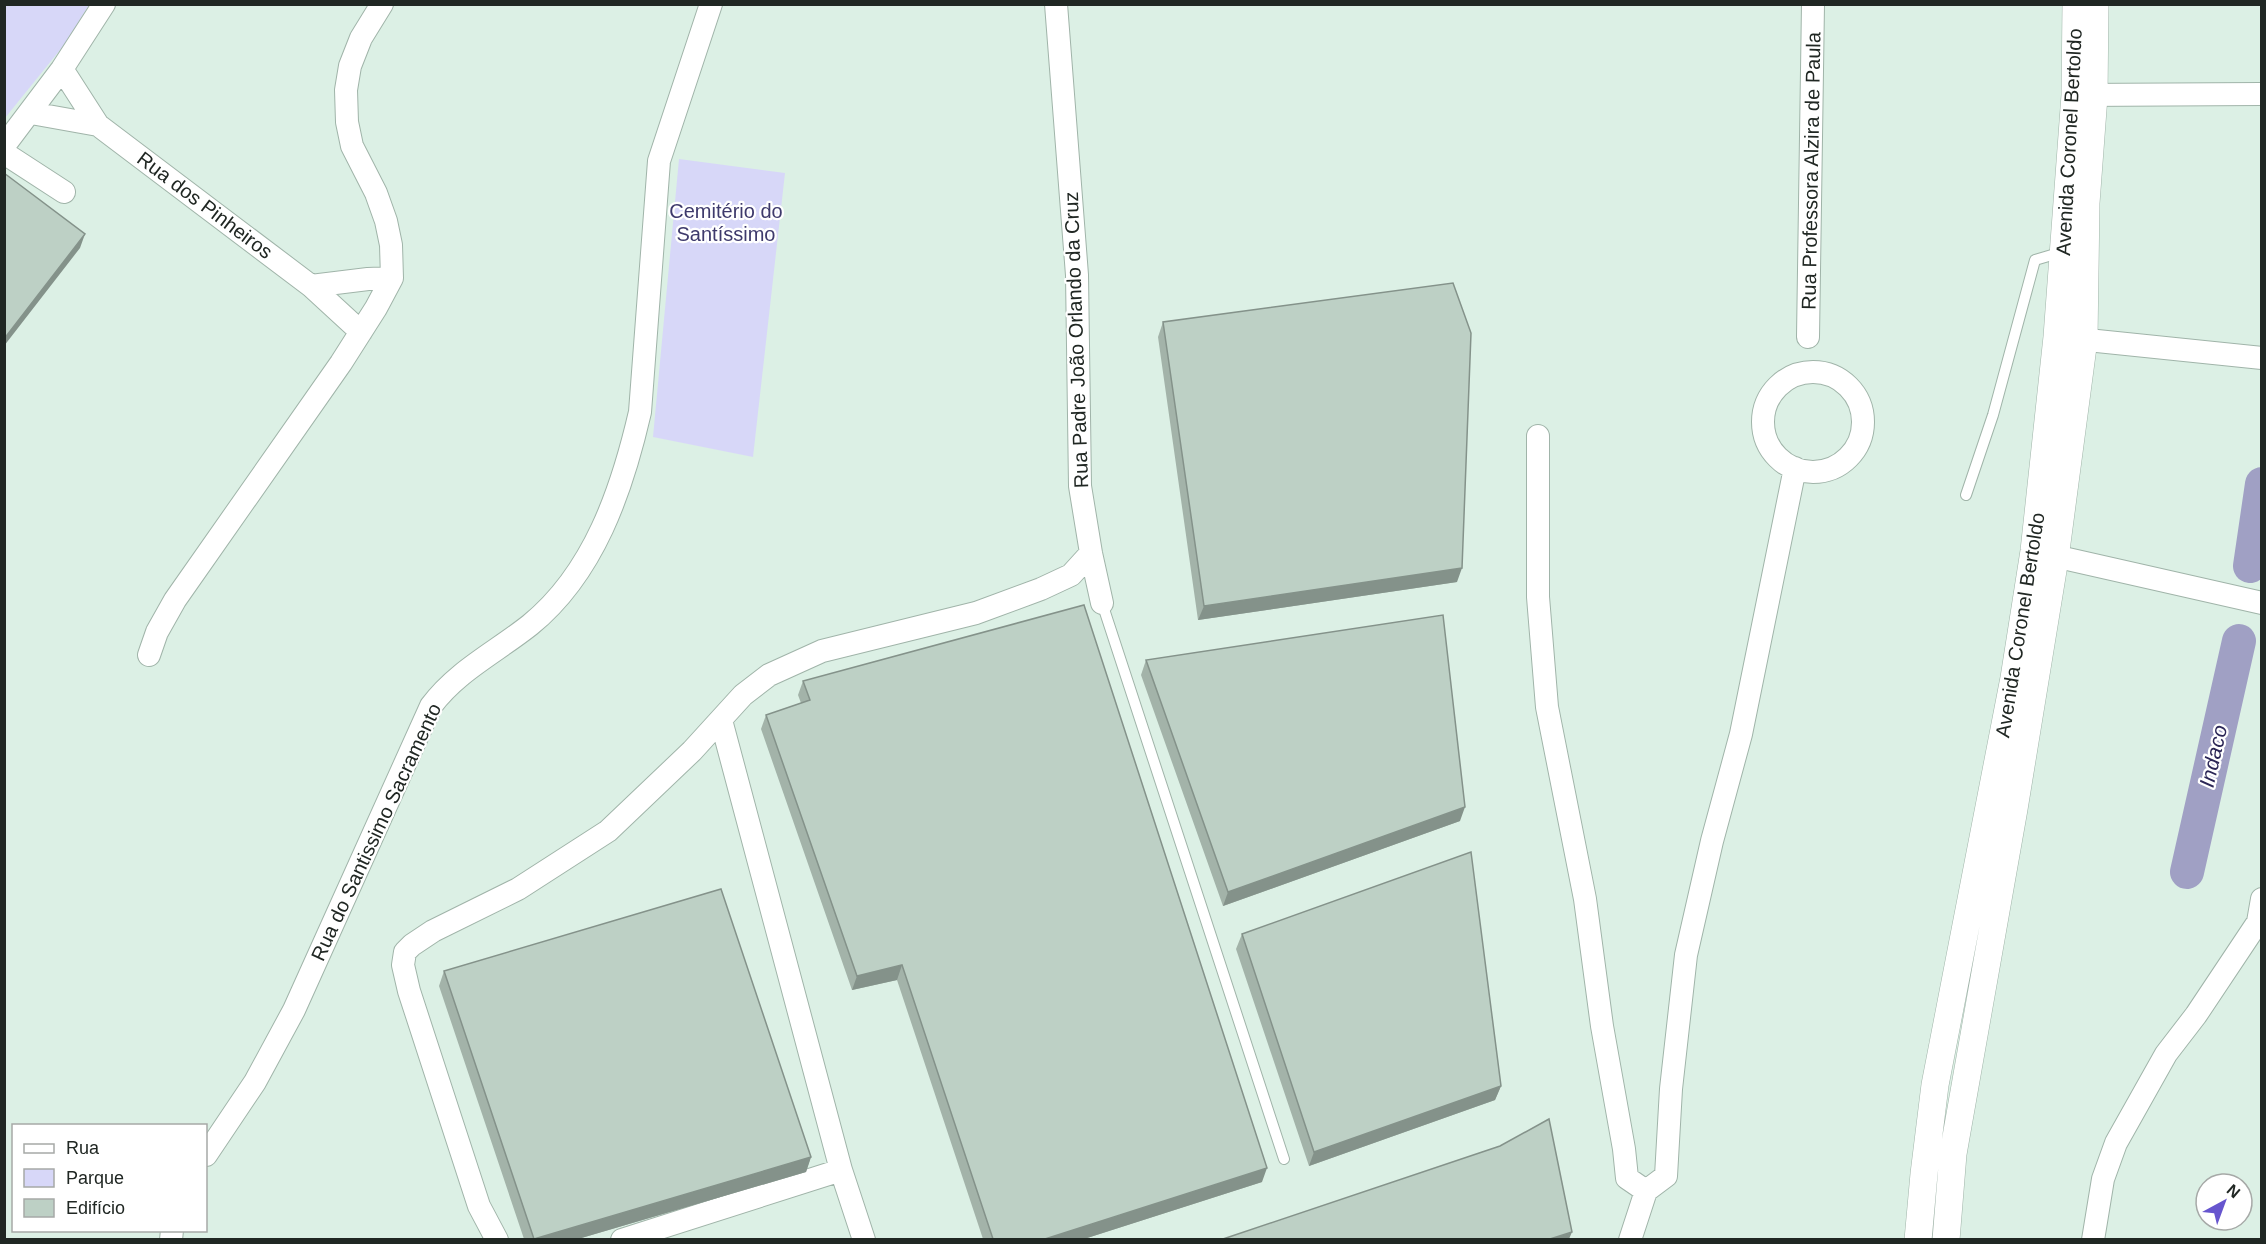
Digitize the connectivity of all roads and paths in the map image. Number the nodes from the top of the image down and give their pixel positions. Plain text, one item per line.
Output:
1 (104, 4) edge
2 (382, 4) edge
3 (711, 4) edge
4 (1056, 4) edge
5 (1813, 4) edge
6 (2076, 4) edge
7 (2095, 4) edge
8 (62, 69) junction
9 (2262, 94) edge
10 (2085, 95) junction
11 (31, 113) junction
12 (98, 125) junction
13 (4, 146) edge
14 (4, 153) edge
15 (64, 192) dead end
16 (2062, 252) junction
17 (392, 278) junction
18 (311, 286) junction
19 (361, 332) junction
20 (1808, 337) dead end
21 (2057, 337) junction
22 (2084, 339) junction
23 (2262, 358) edge
24 (1538, 436) dead end
25 (1795, 468) junction
26 (1966, 495) dead end
27 (1091, 553) junction
28 (2044, 554) junction
29 (1102, 603) joint
30 (2262, 603) edge
31 (149, 655) dead end
32 (721, 720) junction
33 (2002, 807) junction
34 (2262, 899) edge
35 (2260, 926) edge
36 (207, 1154) edge
37 (1284, 1159) dead end
38 (841, 1170) junction
39 (1646, 1191) junction
40 (497, 1239) edge
41 (622, 1239) edge
42 (864, 1239) edge
43 (1630, 1239) edge
44 (1918, 1239) edge
45 (1946, 1239) edge
46 (2094, 1239) edge

1 - 8 street
2 - 17 street
3 - 36 street, Rua do Santissimo Sacramento
4 - 27 street, Rua Padre João Orlando da Cruz
5 - 20 street, Rua Professora Alzira de Paula
6 - 10 street, Avenida Coronel Bertoldo
7 - 10 street, Avenida Coronel Bertoldo
8 - 11 street
8 - 12 street, Rua dos Pinheiros
9 - 10 street
10 - 16 street, Avenida Coronel Bertoldo
10 - 22 street, Avenida Coronel Bertoldo
11 - 12 street, Rua dos Pinheiros
11 - 13 street
12 - 18 street, Rua dos Pinheiros
14 - 15 street
16 - 21 street, Avenida Coronel Bertoldo
16 - 26 lane
17 - 18 street
17 - 19 street
18 - 19 street, Rua dos Pinheiros
19 - 31 street
21 - 22 street
21 - 28 street, Avenida Coronel Bertoldo
22 - 23 street
22 - 28 street, Avenida Coronel Bertoldo
24 - 39 street
25 - 25 street
25 - 39 street
27 - 29 street, Rua Padre João Orlando da Cruz
27 - 32 street
28 - 30 street
28 - 33 street, Avenida Coronel Bertoldo
29 - 37 lane
32 - 38 street
32 - 40 street
33 - 44 street, Avenida Coronel Bertoldo
33 - 45 street, Avenida Coronel Bertoldo
34 - 35 street
35 - 46 street
38 - 41 street
38 - 42 street
39 - 43 street

